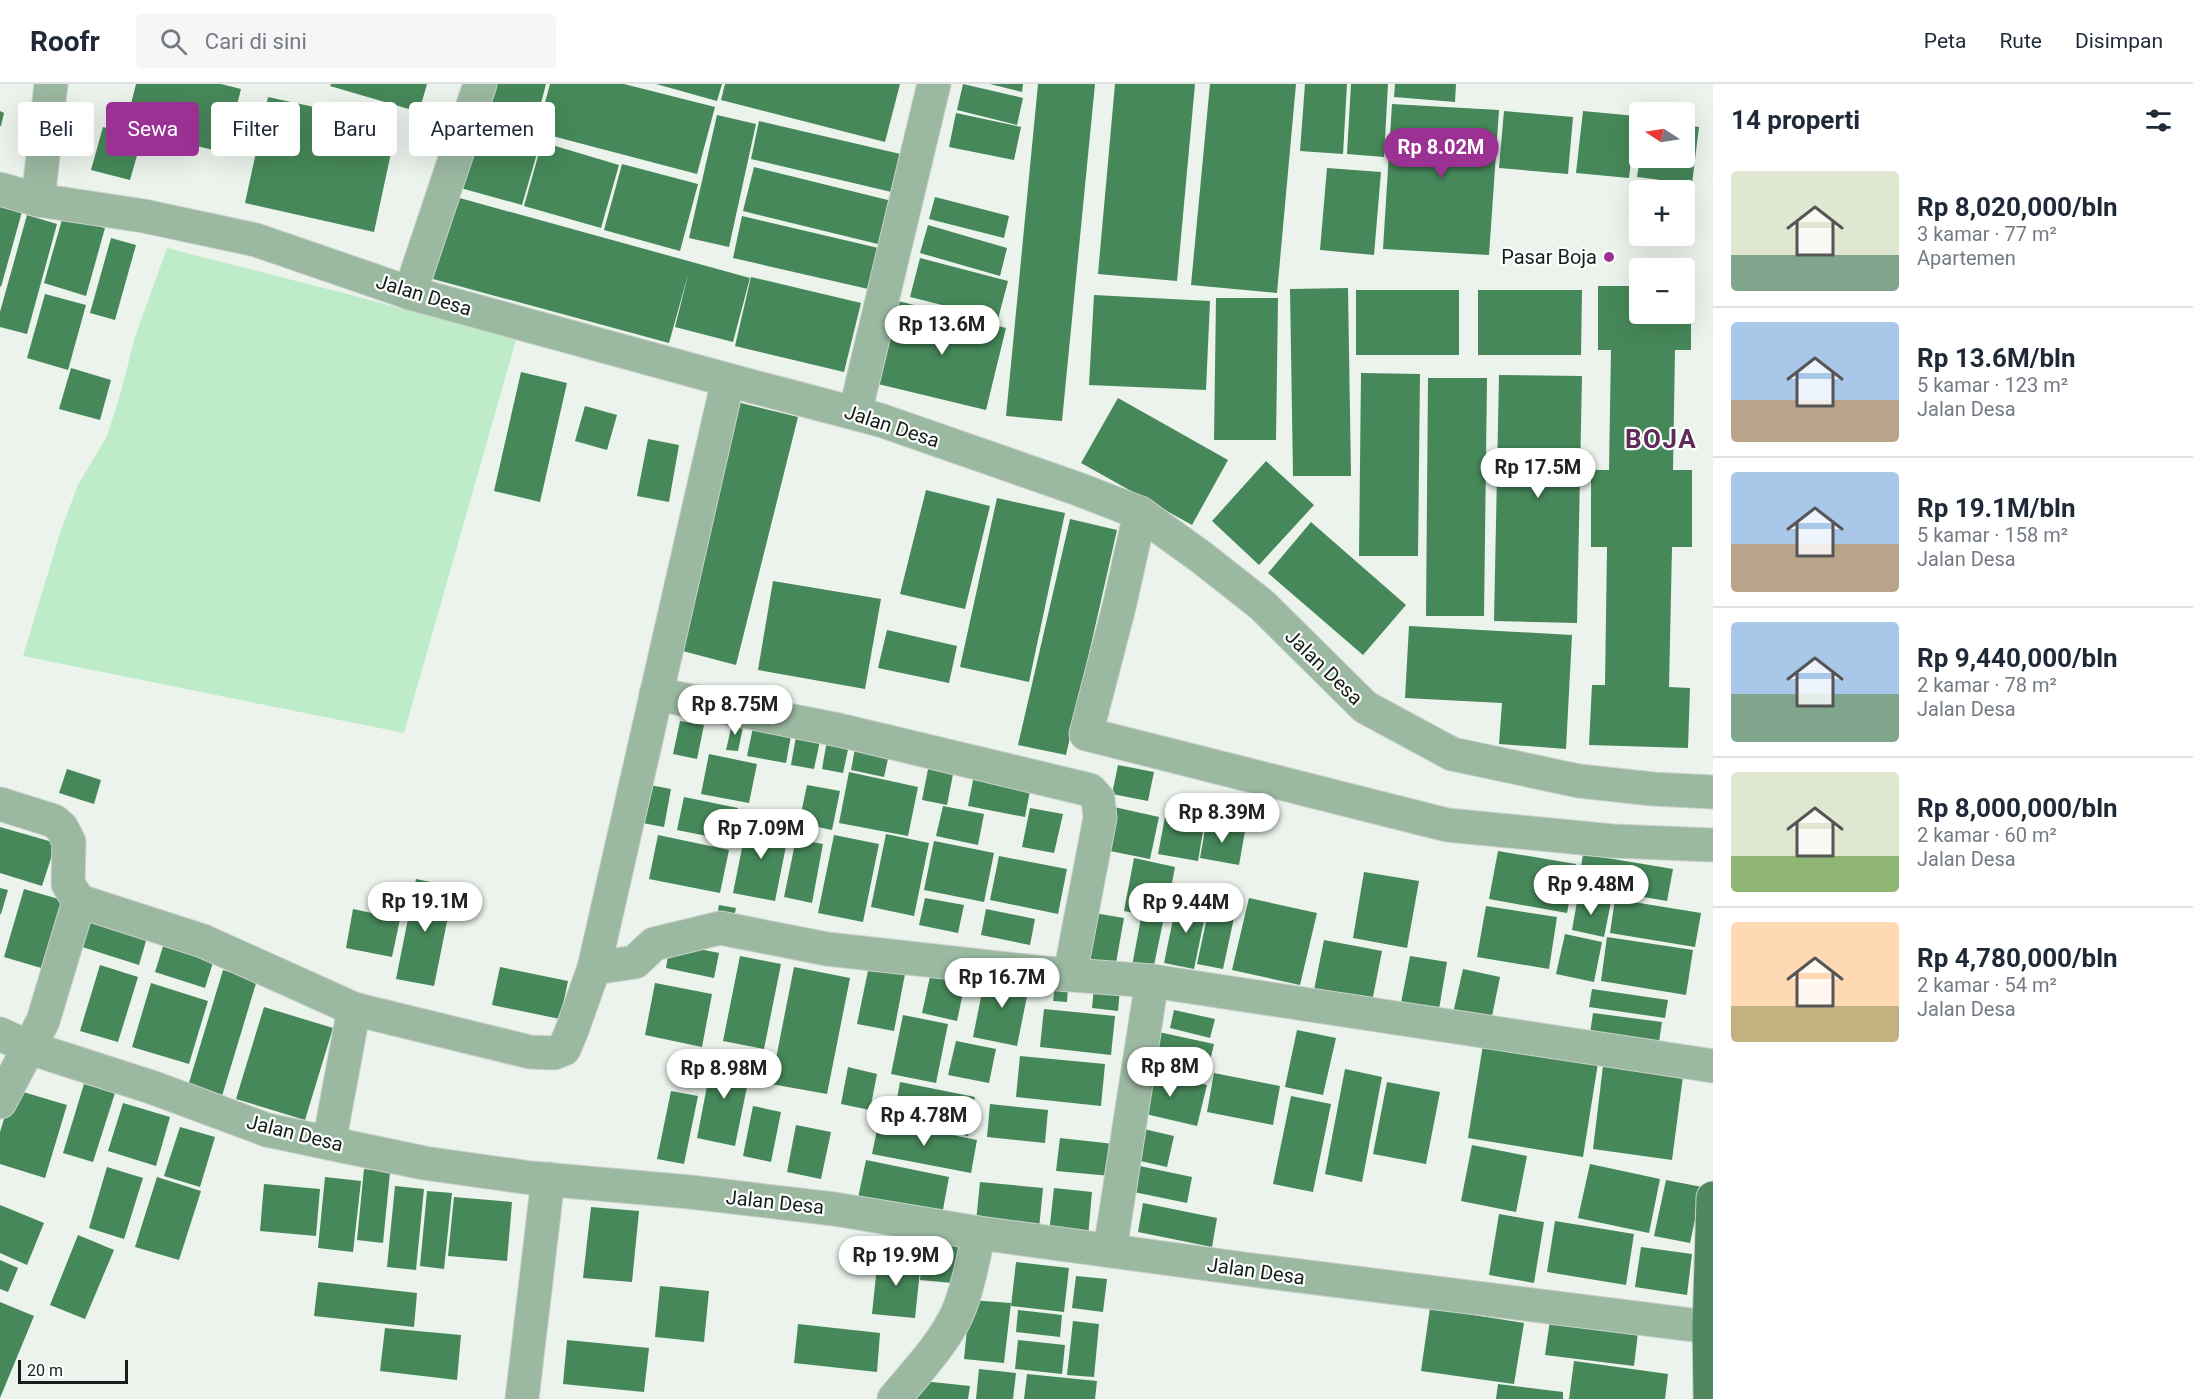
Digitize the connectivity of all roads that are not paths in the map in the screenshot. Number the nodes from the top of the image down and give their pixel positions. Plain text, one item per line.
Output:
1 (51, 84) edge
2 (480, 84) edge
3 (934, 84) edge
4 (0, 189) edge
5 (39, 200) junction
6 (410, 293) junction
7 (728, 380) junction
8 (855, 413) junction
9 (1140, 513) junction
10 (656, 694) junction
11 (1713, 792) edge
12 (0, 804) edge
13 (1713, 845) edge
14 (79, 901) junction
15 (594, 968) junction
16 (1070, 974) junction
17 (1152, 981) junction
18 (354, 1009) junction
19 (0, 1034) edge
20 (30, 1048) junction
21 (1713, 1066) edge
22 (0, 1102) edge
23 (329, 1143) junction
24 (548, 1179) junction
25 (1713, 1198) edge
26 (979, 1233) junction
27 (1110, 1250) junction
28 (1711, 1313) edge
29 (522, 1399) edge
30 (894, 1399) edge
31 (1710, 1399) edge

1 - 5 street
2 - 6 street
3 - 8 street
4 - 5 street, Jalan Desa
5 - 6 street, Jalan Desa
6 - 7 street, Jalan Desa
7 - 8 street, Jalan Desa
7 - 10 street
8 - 9 street, Jalan Desa
9 - 11 street, Jalan Desa
9 - 13 street
10 - 15 street
10 - 16 street
12 - 14 street
14 - 18 street
14 - 20 street
15 - 16 street
15 - 18 street
16 - 17 street
17 - 21 street
17 - 27 street
18 - 23 street
19 - 20 street, Jalan Desa
20 - 22 street
20 - 23 street, Jalan Desa
23 - 24 street, Jalan Desa
24 - 26 street, Jalan Desa
24 - 29 street
25 - 28 main road
26 - 27 street, Jalan Desa
26 - 30 street
27 - 28 street, Jalan Desa
28 - 31 main road

